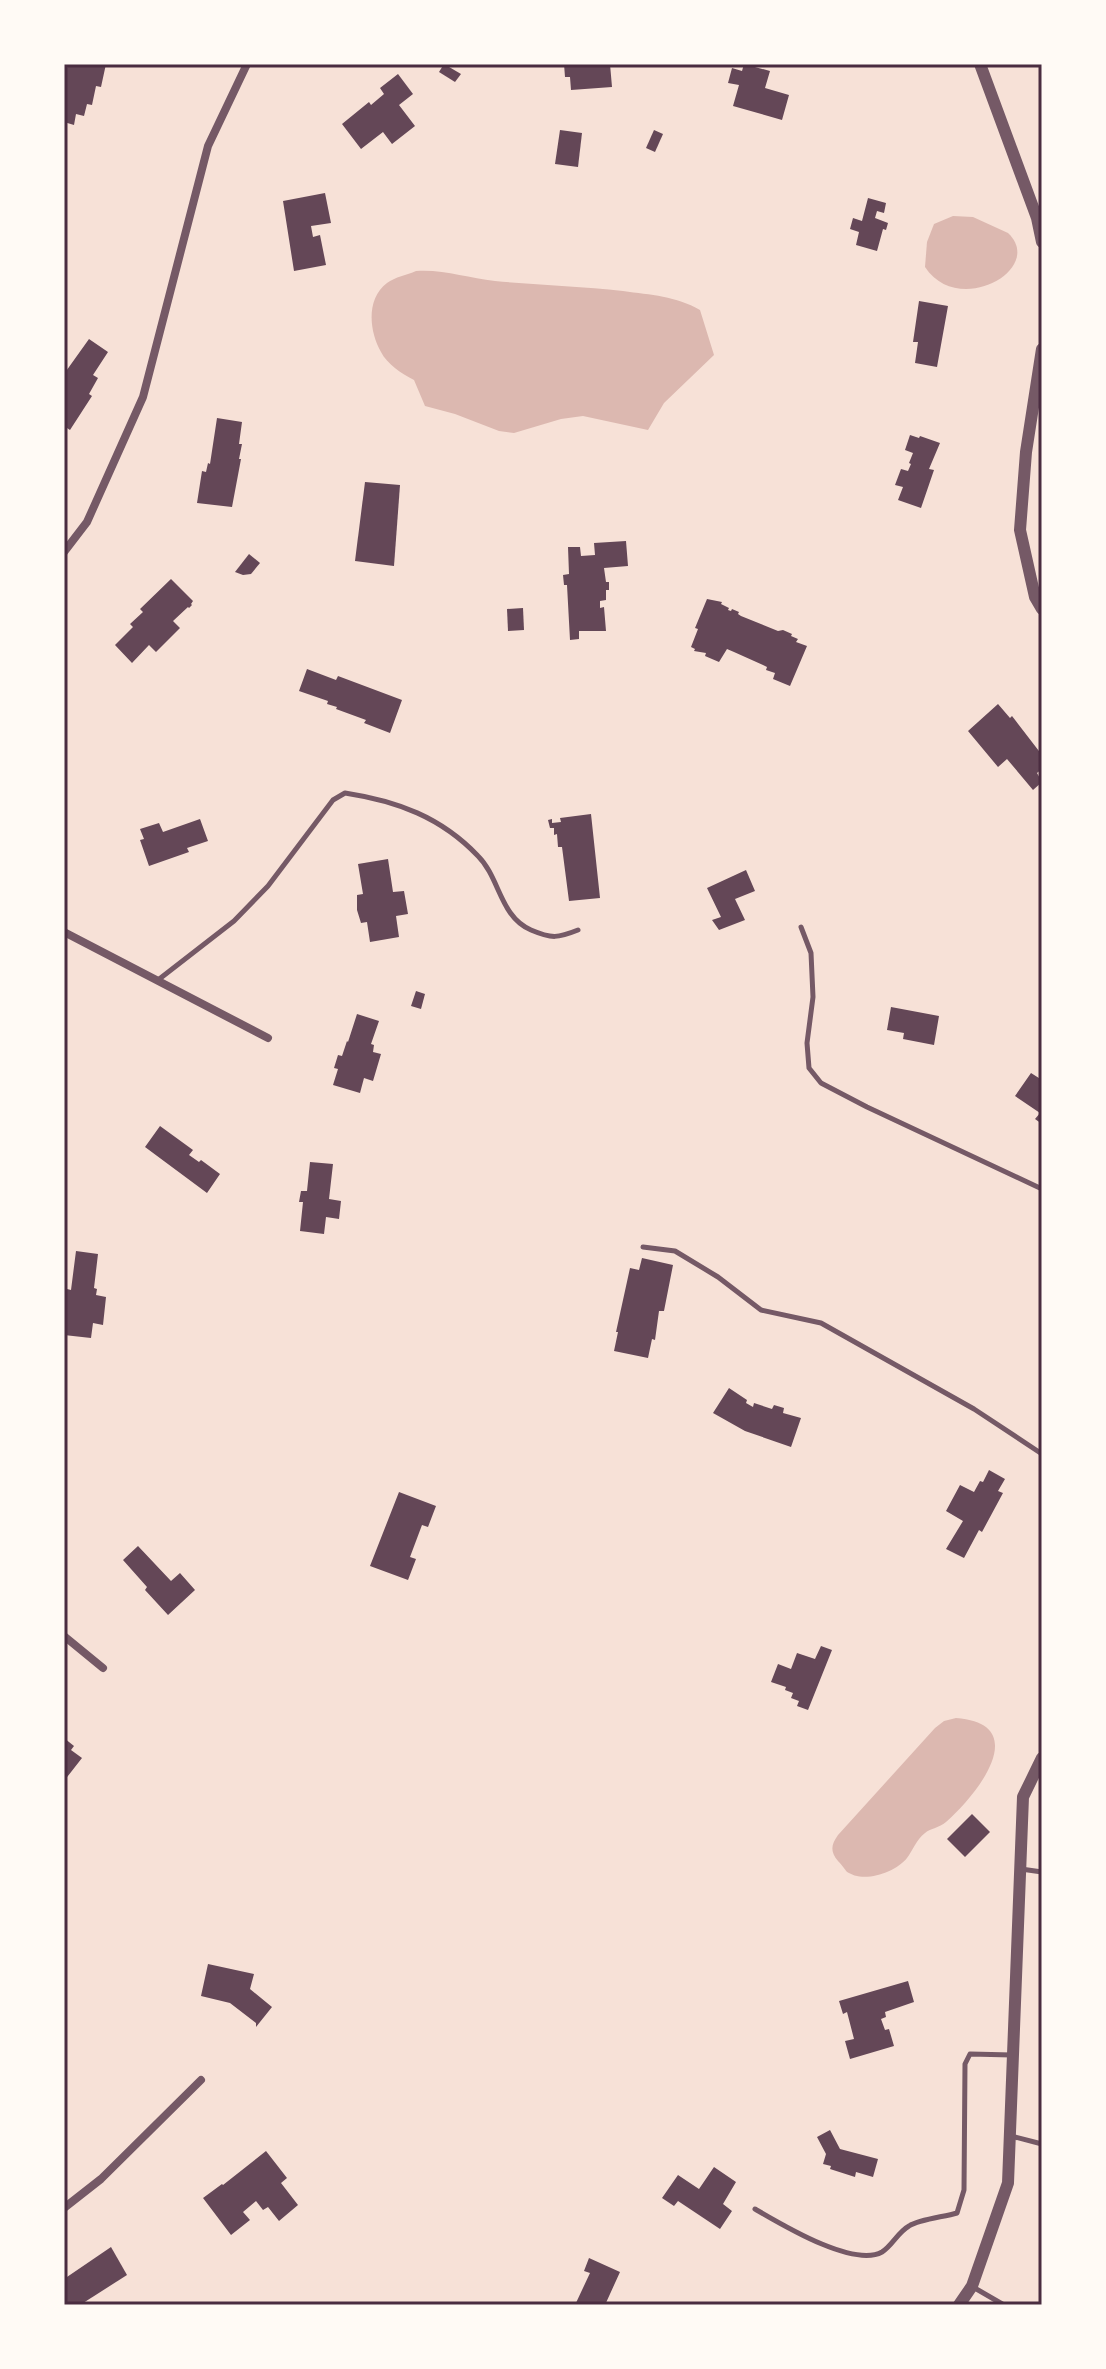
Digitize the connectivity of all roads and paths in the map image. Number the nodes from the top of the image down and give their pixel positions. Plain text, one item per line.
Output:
1 (247, 64) edge
2 (980, 64) edge
3 (1042, 242) edge
4 (1042, 349) edge
5 (64, 552) edge
6 (1042, 609) edge
7 (801, 927) dead end
8 (578, 930) dead end
9 (64, 932) edge
10 (157, 981) junction
11 (268, 1038) dead end
12 (1042, 1189) edge
13 (643, 1247) dead end
14 (1042, 1454) edge
15 (64, 1636) edge
16 (103, 1668) dead end
17 (1042, 1758) edge
18 (1020, 1869) junction
19 (1042, 1872) edge
20 (1013, 2055) junction
21 (201, 2080) dead end
22 (1010, 2136) junction
23 (1042, 2144) edge
24 (64, 2208) edge
25 (755, 2209) dead end
26 (972, 2286) junction
27 (959, 2305) edge
28 (1004, 2305) edge

1 - 5 street
2 - 3 street
4 - 6 street
7 - 12 lane
8 - 10 lane
9 - 10 street
10 - 11 street
13 - 14 lane
15 - 16 street
17 - 18 street
18 - 19 lane
18 - 20 street
20 - 22 street
20 - 25 lane
21 - 24 street
22 - 23 lane
22 - 26 street
26 - 27 street
26 - 28 lane

